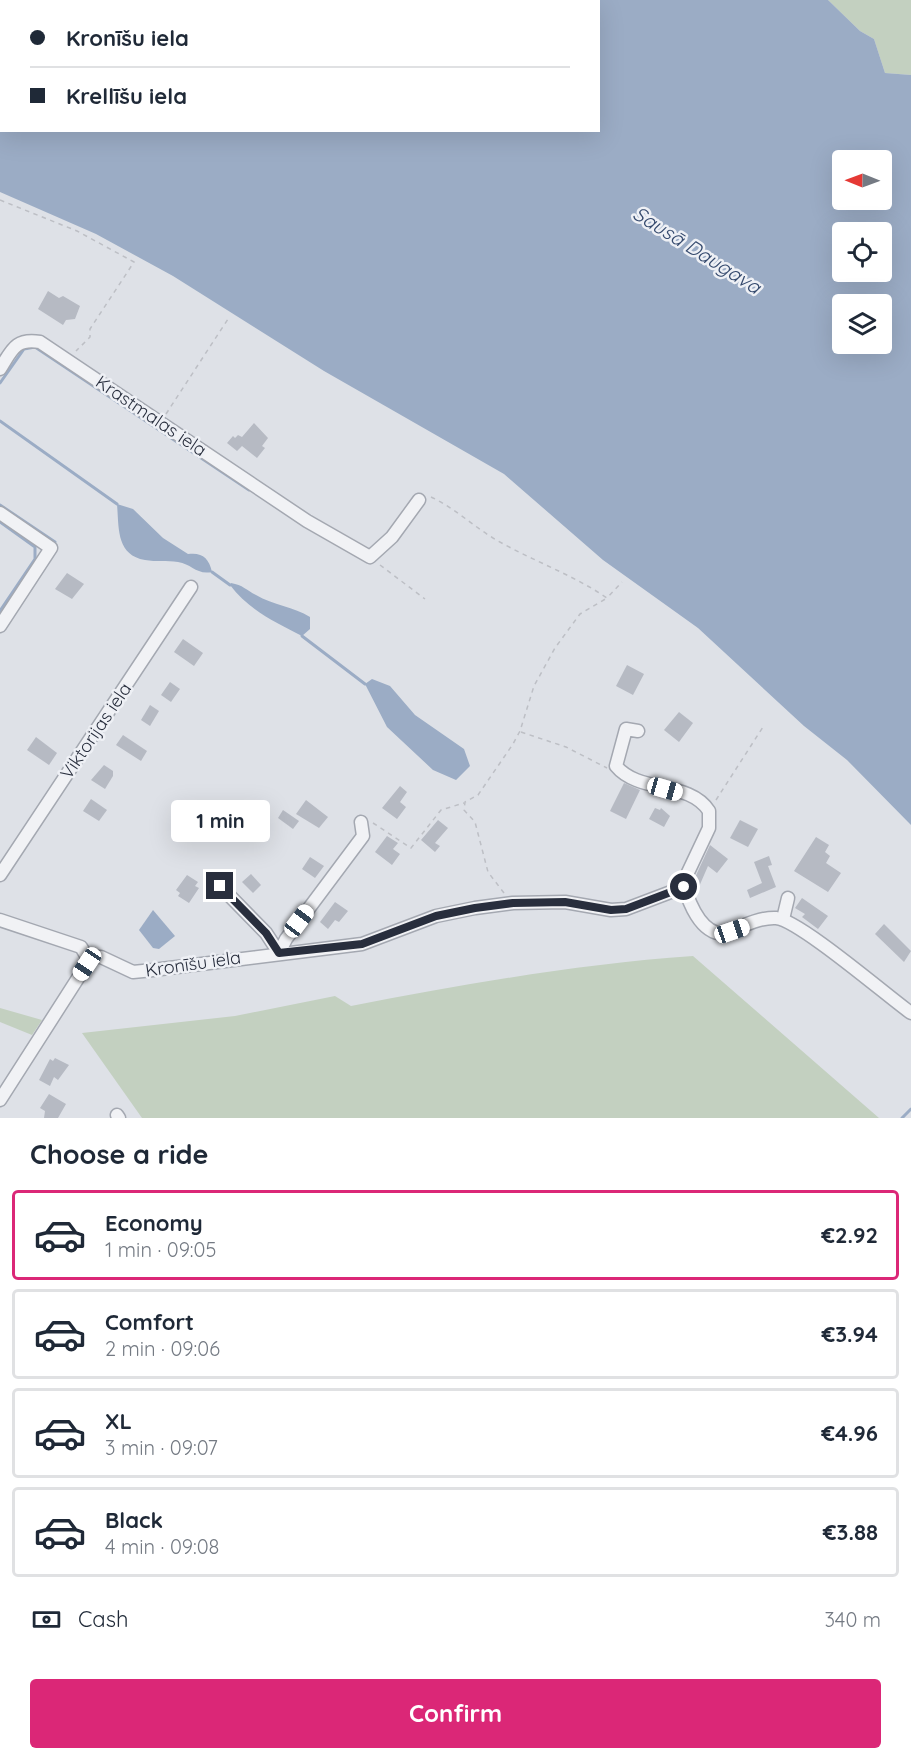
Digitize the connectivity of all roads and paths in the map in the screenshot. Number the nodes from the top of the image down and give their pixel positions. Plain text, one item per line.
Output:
1 (0, 200) edge
2 (228, 319) dead end
3 (69, 362) junction
4 (0, 369) edge
5 (160, 422) junction
6 (419, 500) joint
7 (0, 513) edge
8 (370, 557) junction
9 (622, 582) dead end
10 (191, 587) dead end
11 (607, 598) junction
12 (425, 599) dead end
13 (0, 626) edge
14 (763, 727) dead end
15 (520, 731) junction
16 (638, 731) dead end
17 (616, 766) junction
18 (465, 802) junction
19 (709, 811) junction
20 (367, 822) joint
21 (0, 875) edge
22 (220, 886) dead end
23 (684, 887) junction
24 (788, 898) dead end
25 (513, 903) junction
26 (0, 920) edge
27 (783, 920) junction
28 (279, 953) junction
29 (87, 957) junction
30 (911, 1013) edge
31 (0, 1100) edge

1 - 3 path
2 - 5 path
3 - 4 street, Krastmalas iela
3 - 5 street, Krastmalas iela
5 - 8 street, Krastmalas iela
6 - 8 street
6 - 11 path
7 - 13 street
8 - 12 path
9 - 11 path
10 - 21 street, Viktorijas iela
11 - 15 path
14 - 19 path
15 - 17 path
15 - 18 path
16 - 17 street
17 - 19 street
18 - 20 path
18 - 25 path
19 - 23 street
20 - 28 street
22 - 28 street
23 - 25 street, Kronīšu iela
23 - 27 street
24 - 27 street
25 - 28 street, Kronīšu iela
26 - 29 street
27 - 30 street
28 - 29 street, Kronīšu iela
29 - 31 street

